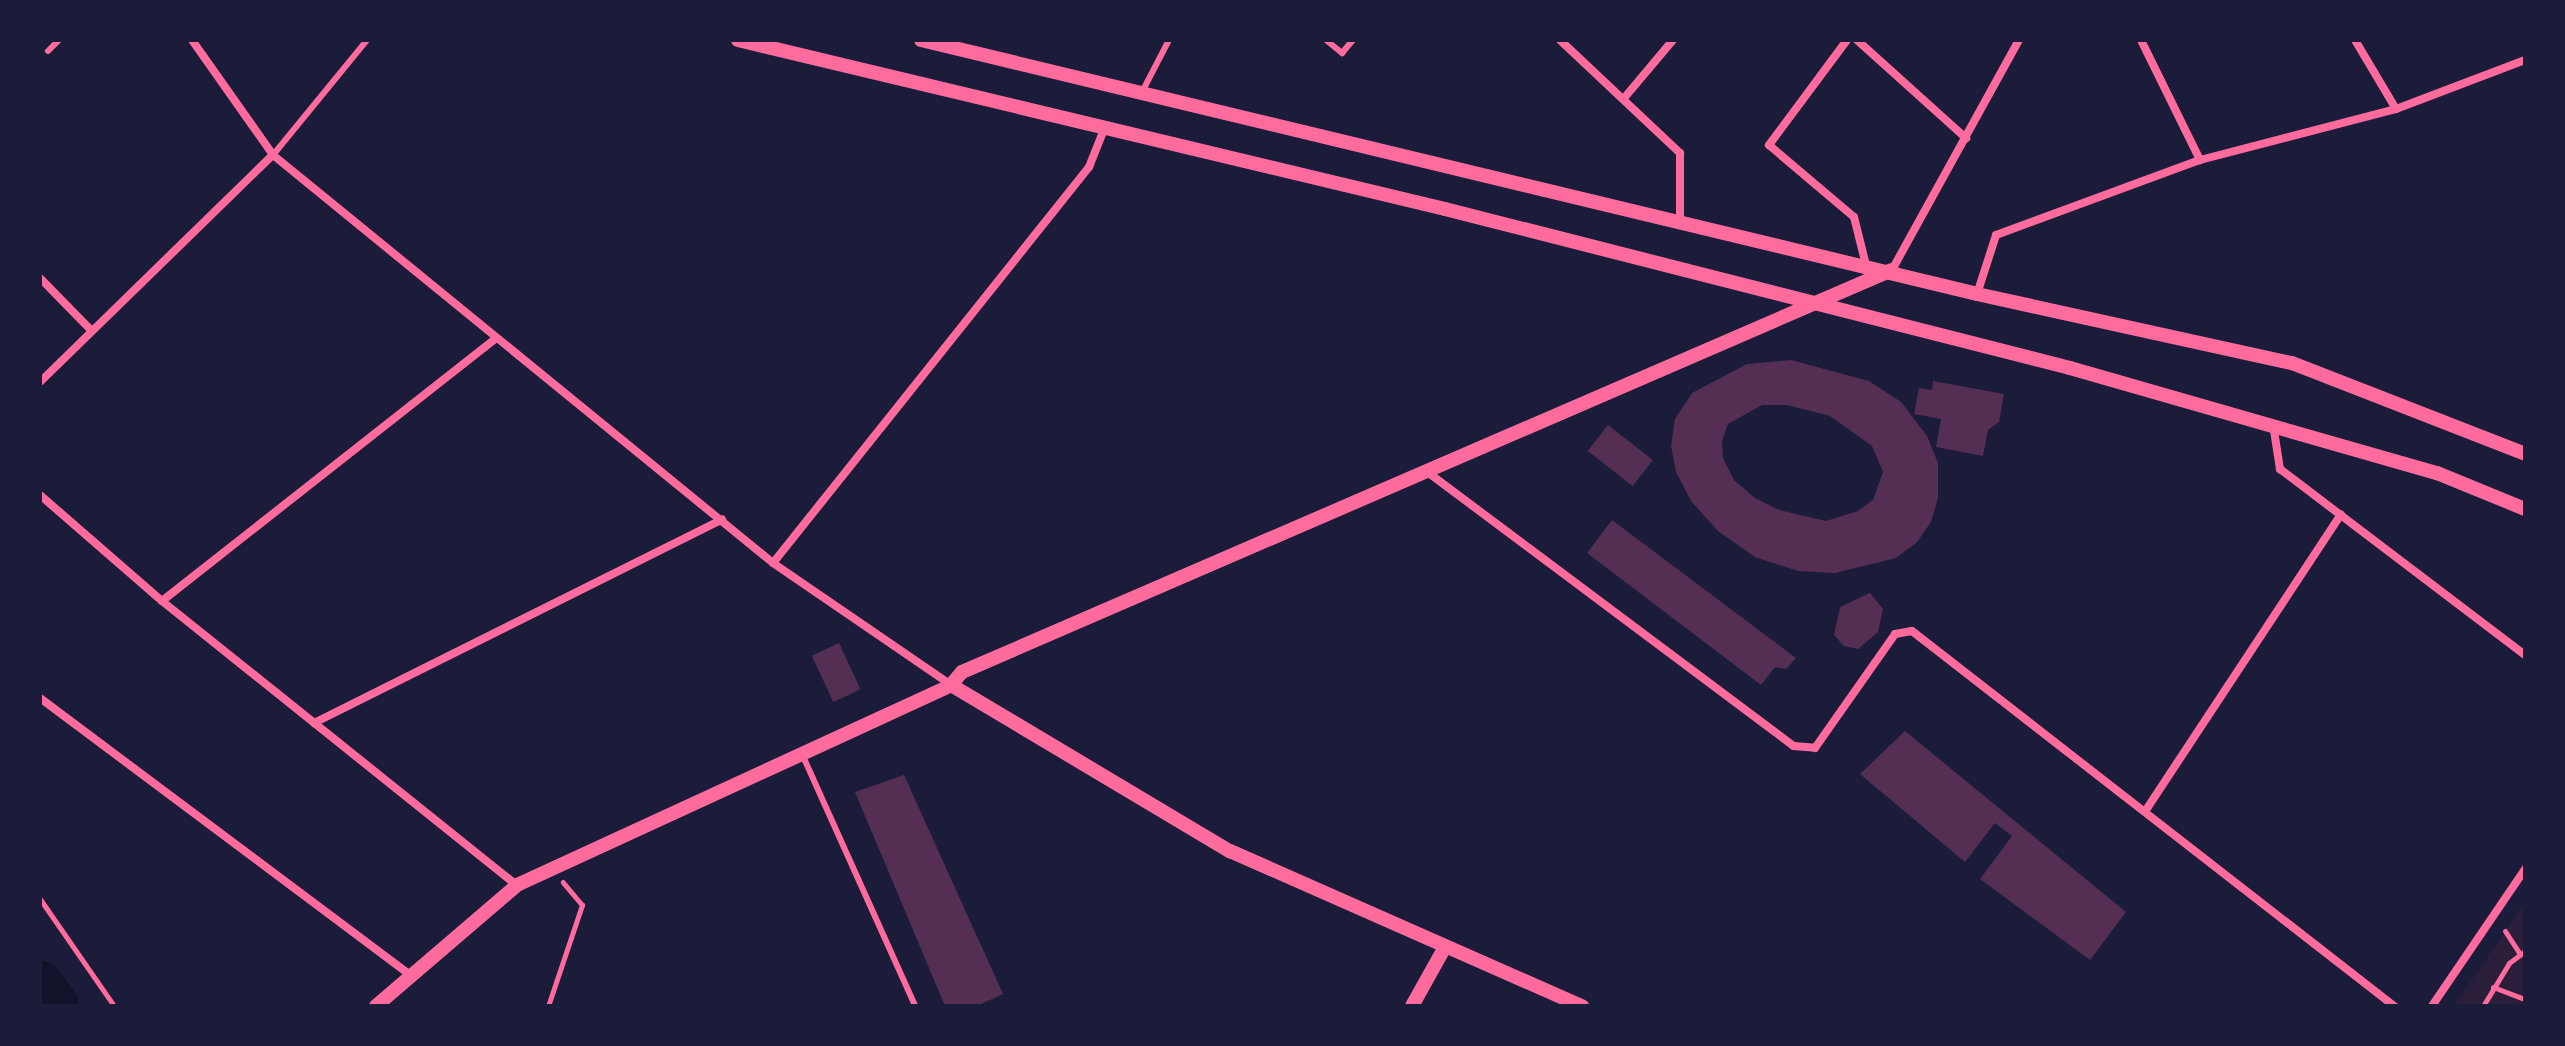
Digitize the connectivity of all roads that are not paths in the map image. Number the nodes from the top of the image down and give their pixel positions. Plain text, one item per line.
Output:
1 (59, 40) edge
2 (192, 40) edge
3 (367, 40) edge
4 (738, 40) edge
5 (921, 40) edge
6 (1169, 40) edge
7 (1326, 40) edge
8 (1353, 40) edge
9 (1560, 40) edge
10 (1673, 40) edge
11 (1847, 40) edge
12 (1857, 40) edge
13 (2141, 40) edge
14 (2355, 40) edge
15 (2014, 42) edge
16 (48, 51) dead end
17 (2525, 60) edge
18 (1141, 96) junction
19 (1625, 97) junction
20 (2396, 109) junction
21 (1105, 126) junction
22 (1966, 138) junction
23 (273, 155) junction
24 (2200, 160) junction
25 (1680, 221) junction
26 (1866, 265) junction
27 (1892, 270) junction
28 (40, 278) edge
29 (1977, 294) junction
30 (1811, 303) junction
31 (90, 329) junction
32 (495, 339) junction
33 (40, 382) edge
34 (2273, 423) junction
35 (2525, 454) edge
36 (1425, 470) junction
37 (40, 495) edge
38 (2525, 509) edge
39 (2341, 514) junction
40 (722, 520) junction
41 (773, 563) junction
42 (162, 601) junction
43 (2525, 655) edge
44 (951, 685) junction
45 (40, 698) edge
46 (314, 723) junction
47 (802, 754) junction
48 (2146, 810) junction
49 (2525, 869) edge
50 (517, 885) junction
51 (1445, 947) junction
52 (410, 975) junction
53 (376, 1006) edge
54 (915, 1006) edge
55 (1412, 1006) edge
56 (1582, 1006) edge
57 (2394, 1006) edge
58 (2432, 1006) edge

1 - 16 lane
2 - 23 street
3 - 23 lane
4 - 21 street
5 - 18 street
6 - 18 lane
7 - 8 lane
9 - 19 street
10 - 19 street
11 - 26 street
12 - 22 street
13 - 24 street
14 - 20 street
15 - 22 street
17 - 20 street
18 - 25 street
19 - 25 street
20 - 24 street
21 - 30 street
21 - 41 street
22 - 27 street
23 - 31 street
23 - 32 street
24 - 29 street
25 - 26 street
26 - 27 street
27 - 29 street
27 - 30 street
28 - 31 street
29 - 35 street
30 - 34 street
30 - 36 street
31 - 33 street
32 - 40 street
32 - 42 street
34 - 38 street
34 - 39 street
36 - 44 street
36 - 48 street
37 - 42 street
39 - 43 street
39 - 48 street
40 - 41 street
40 - 46 street
41 - 44 street
42 - 46 street
44 - 47 street
44 - 51 street
45 - 52 street
46 - 50 street
47 - 50 street
47 - 54 lane
48 - 57 street
49 - 58 street
50 - 52 street
51 - 55 street
51 - 56 street
52 - 53 street

